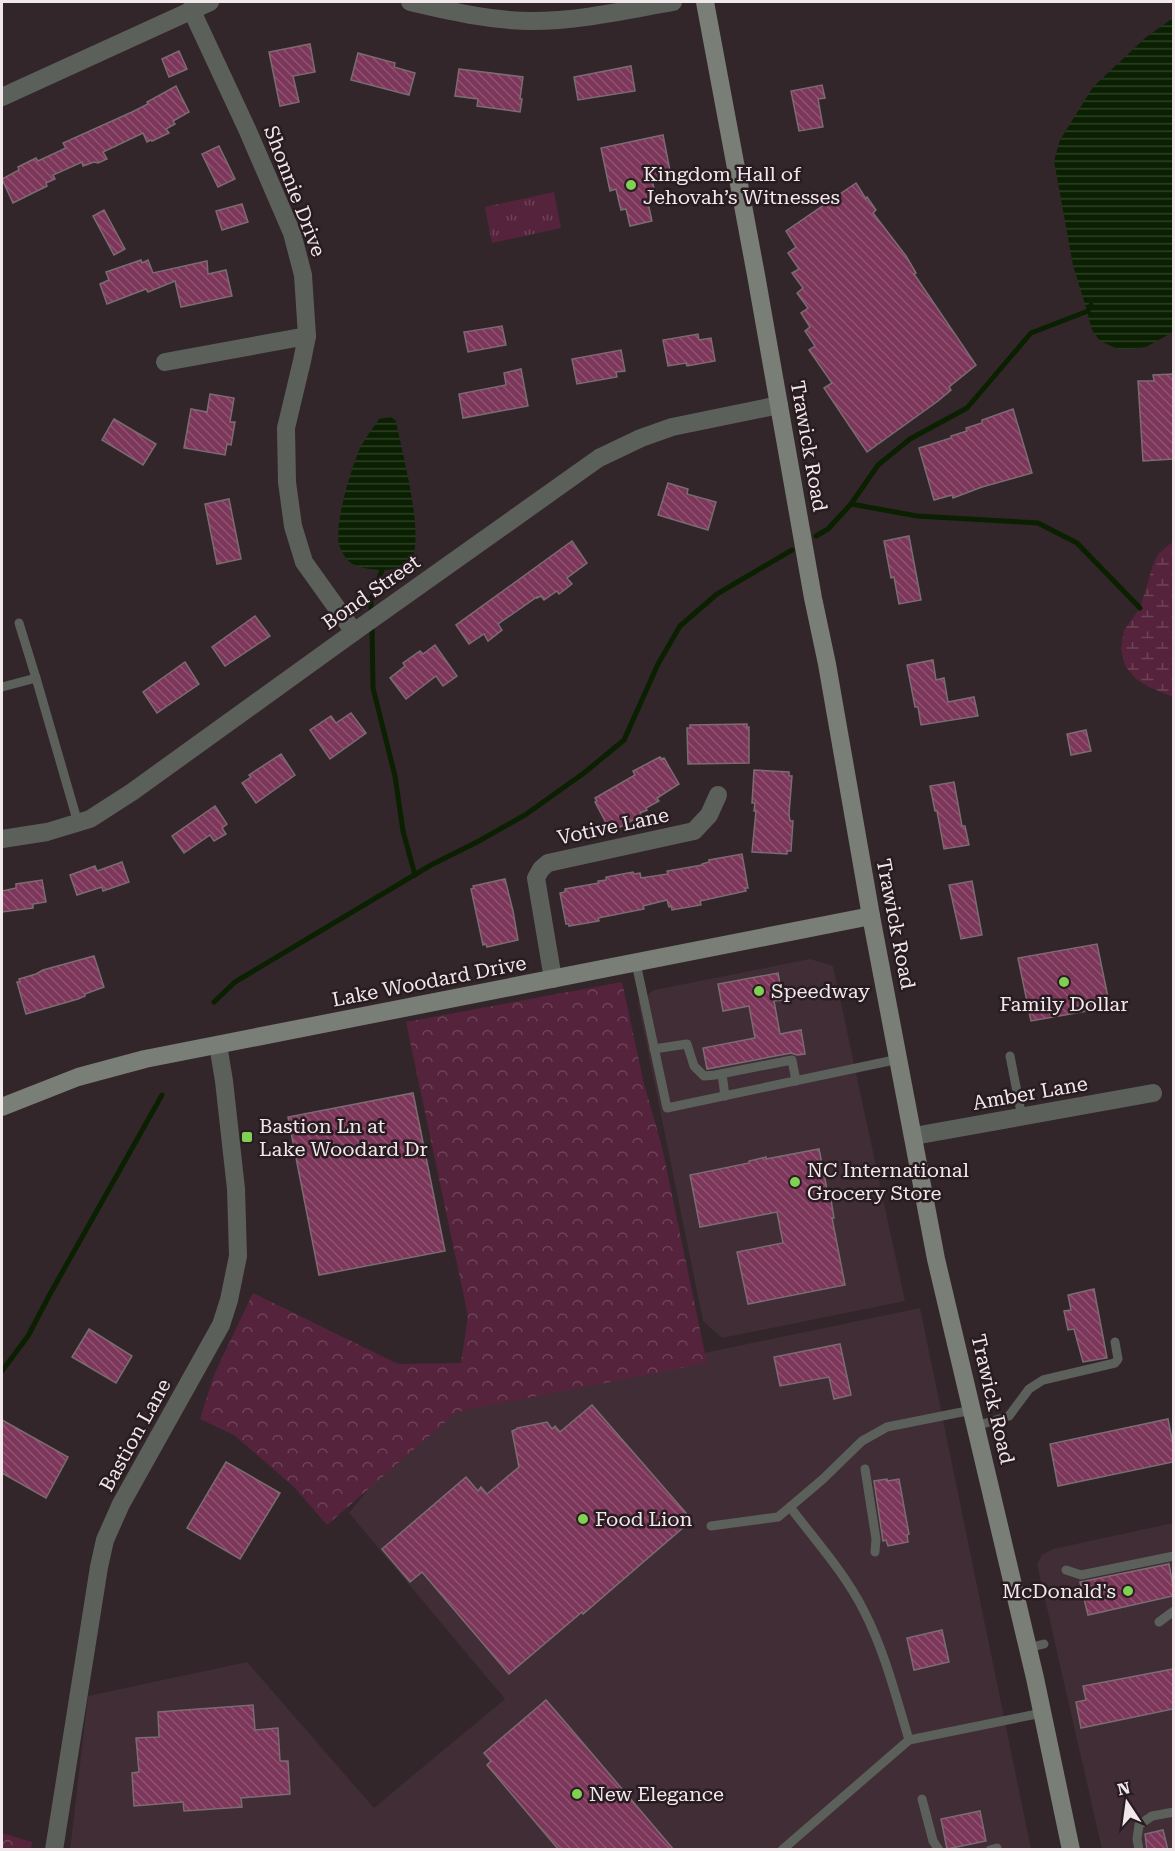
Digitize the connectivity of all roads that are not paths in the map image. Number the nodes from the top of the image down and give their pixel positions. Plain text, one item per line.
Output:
1 (210, 2) edge
2 (410, 2) edge
3 (673, 2) edge
4 (705, 2) edge
5 (191, 9) junction
6 (2, 97) edge
7 (307, 336) junction
8 (165, 362) dead end
9 (779, 405) junction
10 (20, 623) dead end
11 (354, 632) junction
12 (36, 678) junction
13 (2, 687) edge
14 (718, 795) dead end
15 (78, 823) junction
16 (2, 839) edge
17 (871, 916) junction
18 (636, 963) junction
19 (553, 979) junction
20 (218, 1046) junction
21 (654, 1049) junction
22 (1010, 1056) dead end
23 (899, 1059) junction
24 (722, 1074) junction
25 (796, 1081) junction
26 (1153, 1094) dead end
27 (725, 1096) junction
28 (2, 1107) edge
29 (1022, 1117) junction
30 (914, 1136) junction
31 (1115, 1342) dead end
32 (974, 1418) junction
33 (865, 1469) dead end
34 (790, 1507) junction
35 (711, 1526) dead end
36 (875, 1552) dead end
37 (1173, 1556) edge
38 (1066, 1570) dead end
39 (1173, 1611) edge
40 (1159, 1622) dead end
41 (1042, 1713) junction
42 (909, 1740) junction
43 (922, 1799) dead end
44 (1173, 1812) edge
45 (54, 1850) edge
46 (782, 1850) edge
47 (939, 1850) edge
48 (1071, 1850) edge
49 (1139, 1850) edge

1 - 5 street
2 - 3 street
4 - 9 street, Trawick Road
5 - 6 street
5 - 7 street, Shonnie Drive
7 - 8 street
7 - 11 street, Shonnie Drive
9 - 11 street, Bond Street
9 - 17 street, Trawick Road
10 - 12 lane
11 - 15 street, Bond Street
12 - 13 lane
12 - 15 lane
14 - 19 street, Votive Lane
15 - 16 street, Bond Street
17 - 18 street, Lake Woodard Drive
17 - 23 street, Trawick Road
18 - 19 street, Lake Woodard Drive
18 - 21 lane
19 - 20 street, Lake Woodard Drive
20 - 28 street, Lake Woodard Drive
20 - 45 street, Bastion Lane
21 - 24 lane
21 - 27 lane
22 - 29 lane
23 - 25 lane
23 - 30 street, Trawick Road
24 - 25 lane
24 - 27 lane
25 - 27 lane
26 - 29 street, Amber Lane
29 - 30 street, Amber Lane
30 - 32 street, Trawick Road
31 - 32 lane
32 - 34 lane
32 - 41 street, Trawick Road
33 - 36 lane
34 - 35 lane
34 - 42 lane
37 - 38 lane
39 - 40 lane
41 - 42 lane
41 - 48 street, Trawick Road
42 - 46 lane
43 - 47 lane
44 - 49 lane

